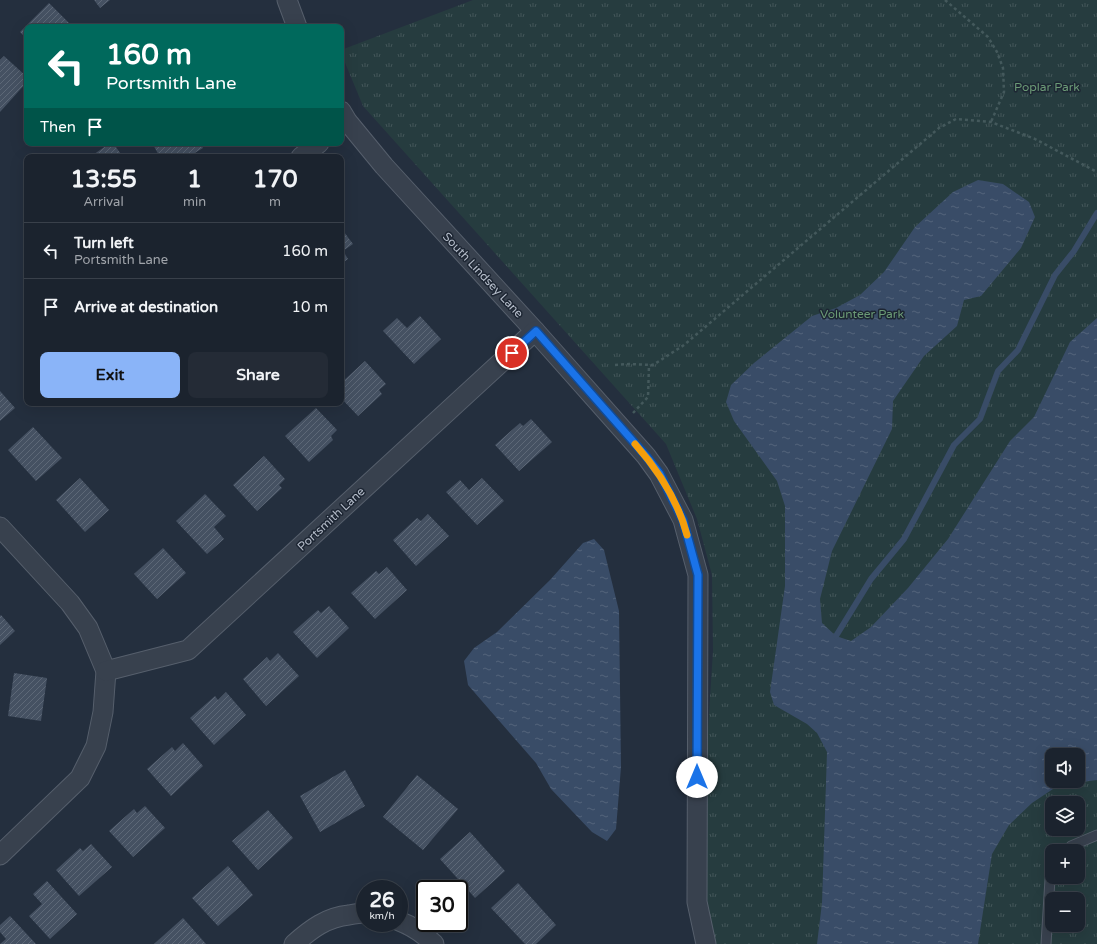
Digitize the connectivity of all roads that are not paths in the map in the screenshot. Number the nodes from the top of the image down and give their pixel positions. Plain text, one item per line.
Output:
1 (287, 0) edge
2 (296, 24) edge
3 (344, 120) edge
4 (315, 146) edge
5 (305, 154) edge
6 (536, 331) junction
7 (0, 527) edge
8 (106, 671) junction
9 (1097, 835) edge
10 (1076, 844) edge
11 (0, 855) edge
12 (1050, 884) edge
13 (356, 914) edge
14 (408, 925) edge
15 (294, 944) edge
16 (434, 944) edge
17 (706, 944) edge
18 (1046, 944) edge

1 - 2 street
3 - 6 street, South Lindsey Lane
4 - 5 street
6 - 8 street, Portsmith Lane
6 - 17 street, South Lindsey Lane
7 - 8 street
8 - 11 street
9 - 10 lane
12 - 18 lane
13 - 15 street
14 - 16 street

